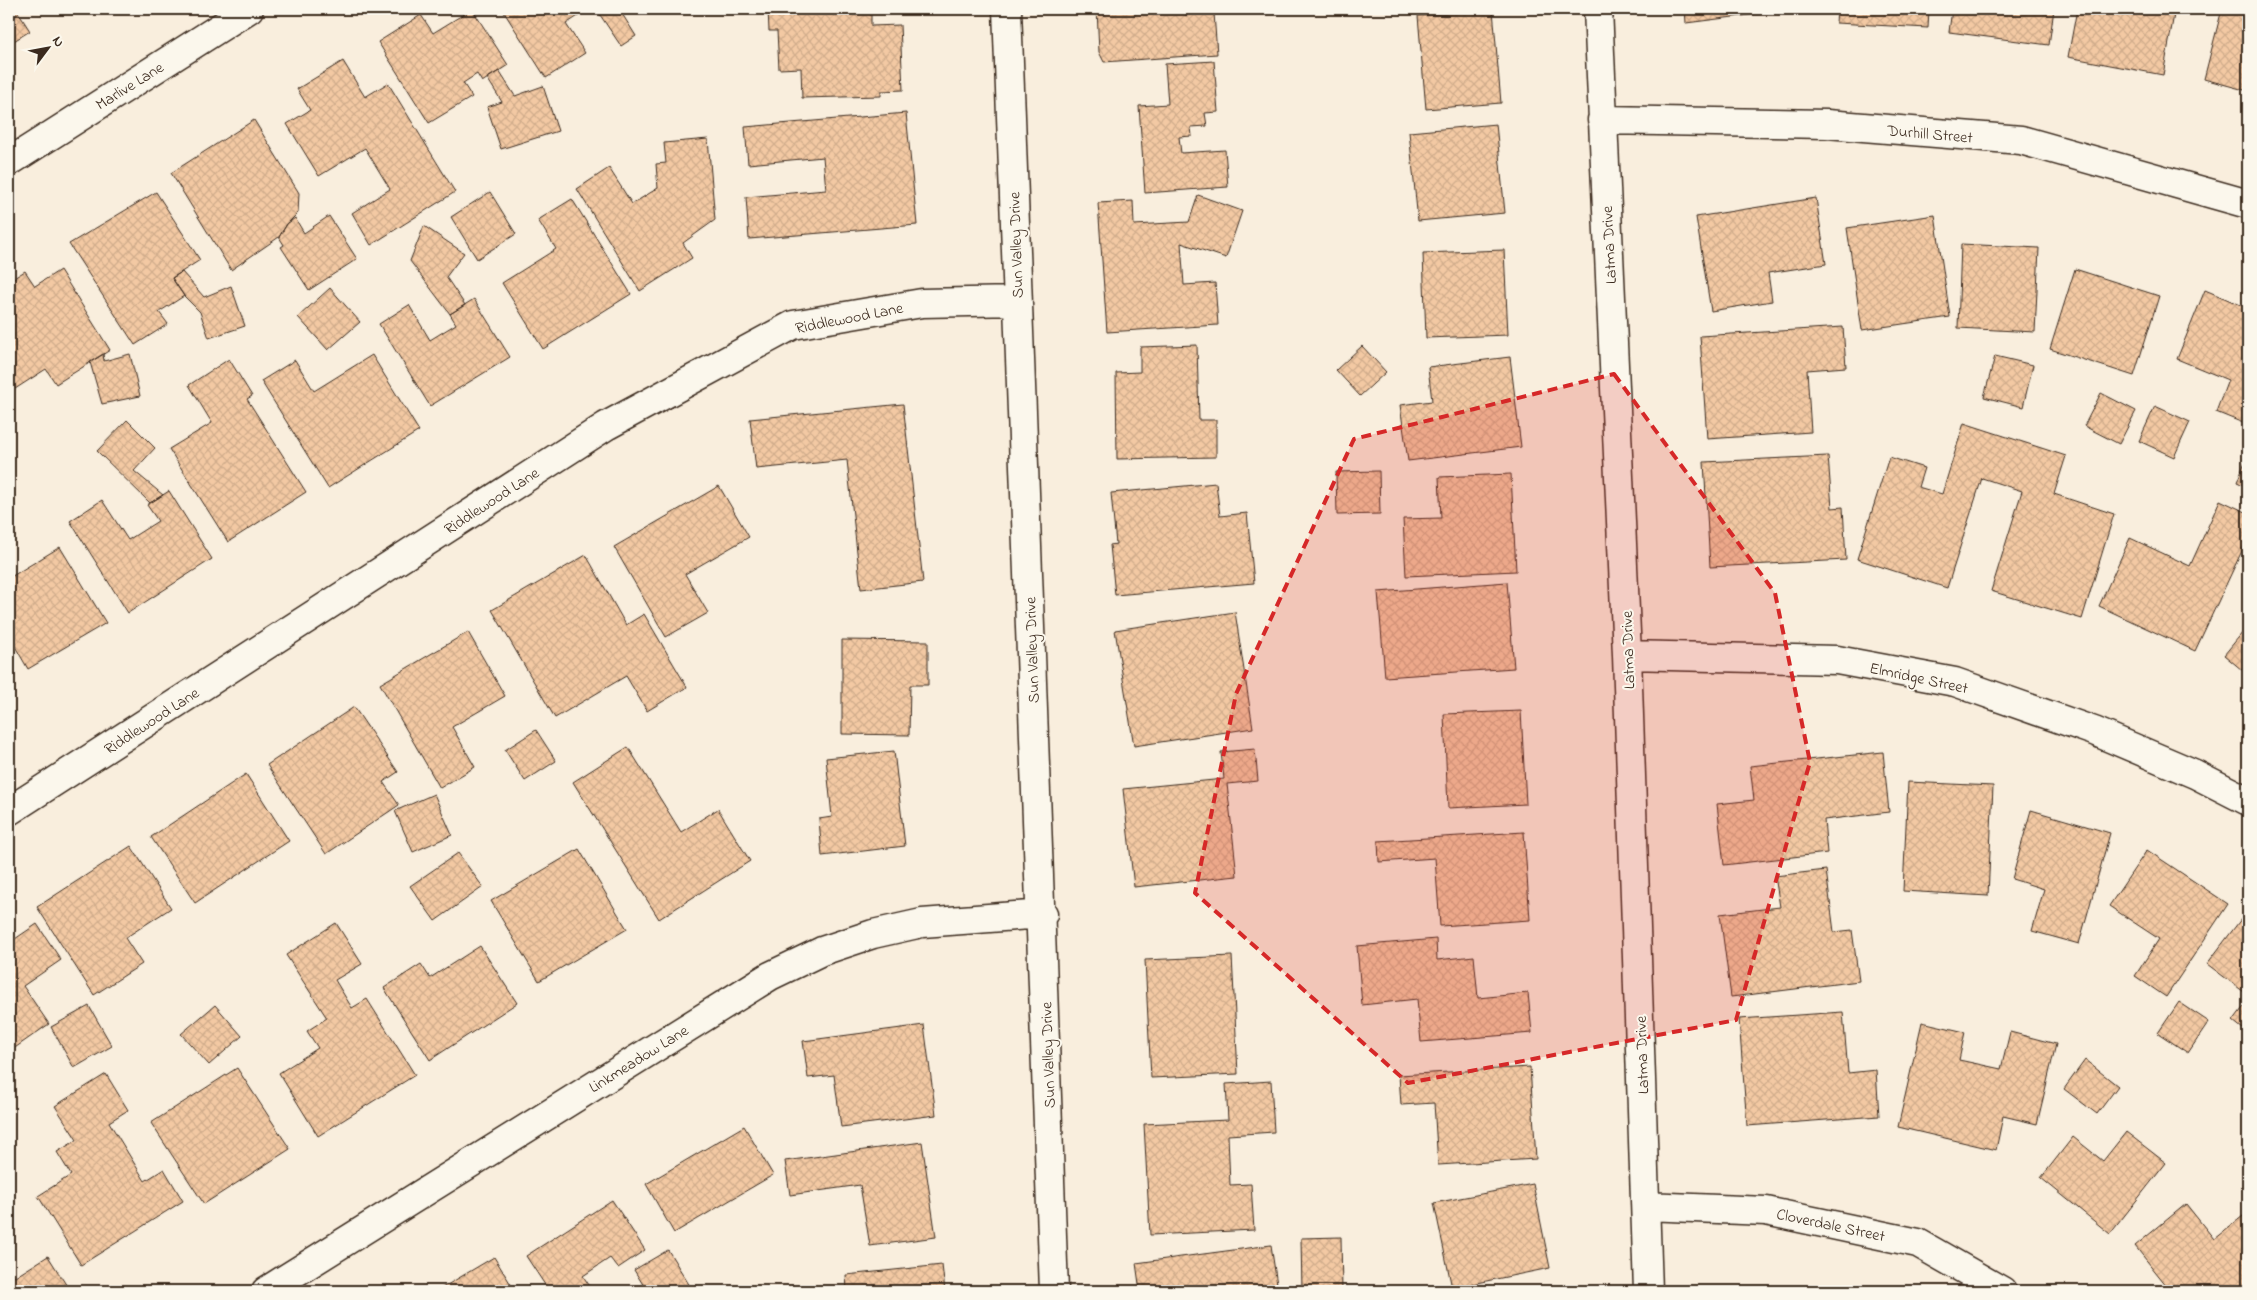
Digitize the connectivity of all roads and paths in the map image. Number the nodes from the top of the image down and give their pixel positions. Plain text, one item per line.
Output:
1 (249, 9) edge
2 (1007, 9) edge
3 (1598, 9) edge
4 (1602, 120) junction
5 (9, 162) edge
6 (2248, 204) edge
7 (1017, 301) junction
8 (1628, 655) junction
9 (2248, 801) edge
10 (9, 812) edge
11 (1042, 914) junction
12 (1646, 1206) junction
13 (266, 1291) edge
14 (1054, 1291) edge
15 (1648, 1291) edge
16 (2002, 1291) edge

1 - 5 street, Marlive Lane
2 - 7 street, Sun Valley Drive
3 - 4 street, Latma Drive
4 - 6 street, Durhill Street
4 - 8 street, Latma Drive
7 - 10 street, Riddlewood Lane
7 - 11 street, Sun Valley Drive
8 - 9 street, Elmridge Street
8 - 12 street, Latma Drive
11 - 13 street, Linkmeadow Lane
11 - 14 street, Sun Valley Drive
12 - 15 street, Latma Drive
12 - 16 street, Cloverdale Street

